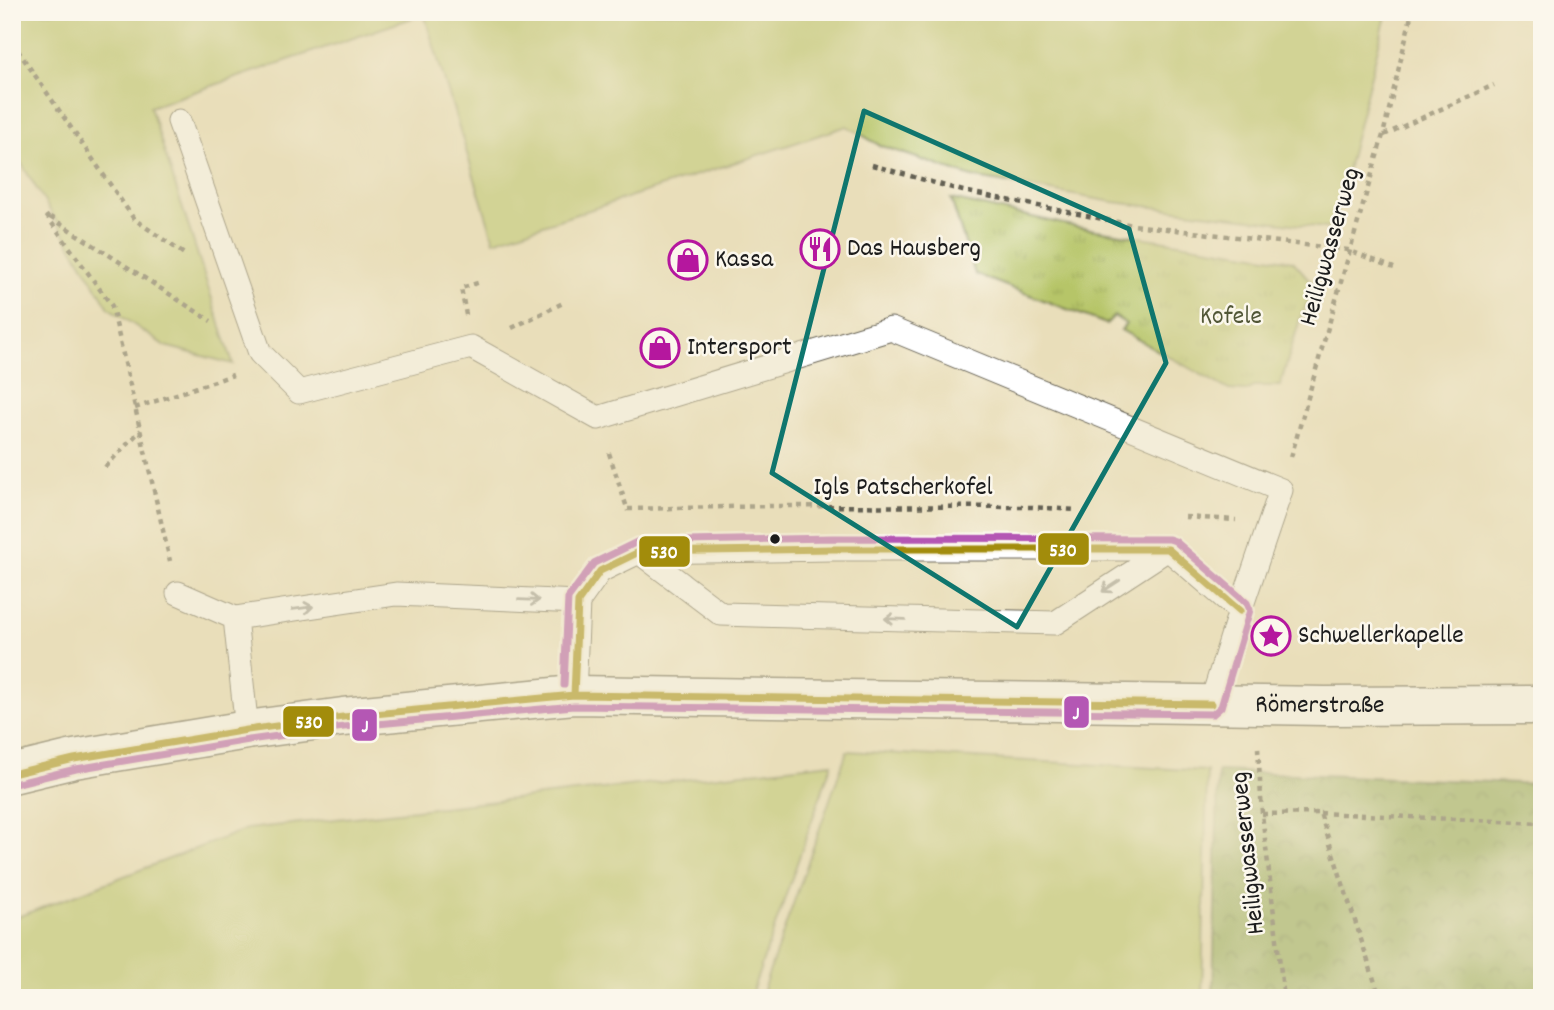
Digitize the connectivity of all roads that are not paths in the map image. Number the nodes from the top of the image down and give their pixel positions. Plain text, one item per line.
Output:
1 (179, 121) dead end
2 (1168, 549) junction
3 (639, 552) junction
4 (178, 593) road end
5 (578, 602) junction
6 (1240, 611) junction
7 (235, 618) junction
8 (574, 695) junction
9 (1211, 704) junction
10 (1542, 705) edge
11 (247, 730) junction
12 (12, 774) edge

1 - 6 lane
2 - 3 lane
2 -> 3 lane
2 - 6 lane
3 - 5 lane
4 - 7 lane
7 -> 5 lane
5 - 8 lane
6 - 9 lane
7 - 11 lane
8 - 9 main road, Römerstraße
8 - 11 main road, Römerstraße
9 - 10 main road, Römerstraße
11 - 12 main road, Römerstraße

